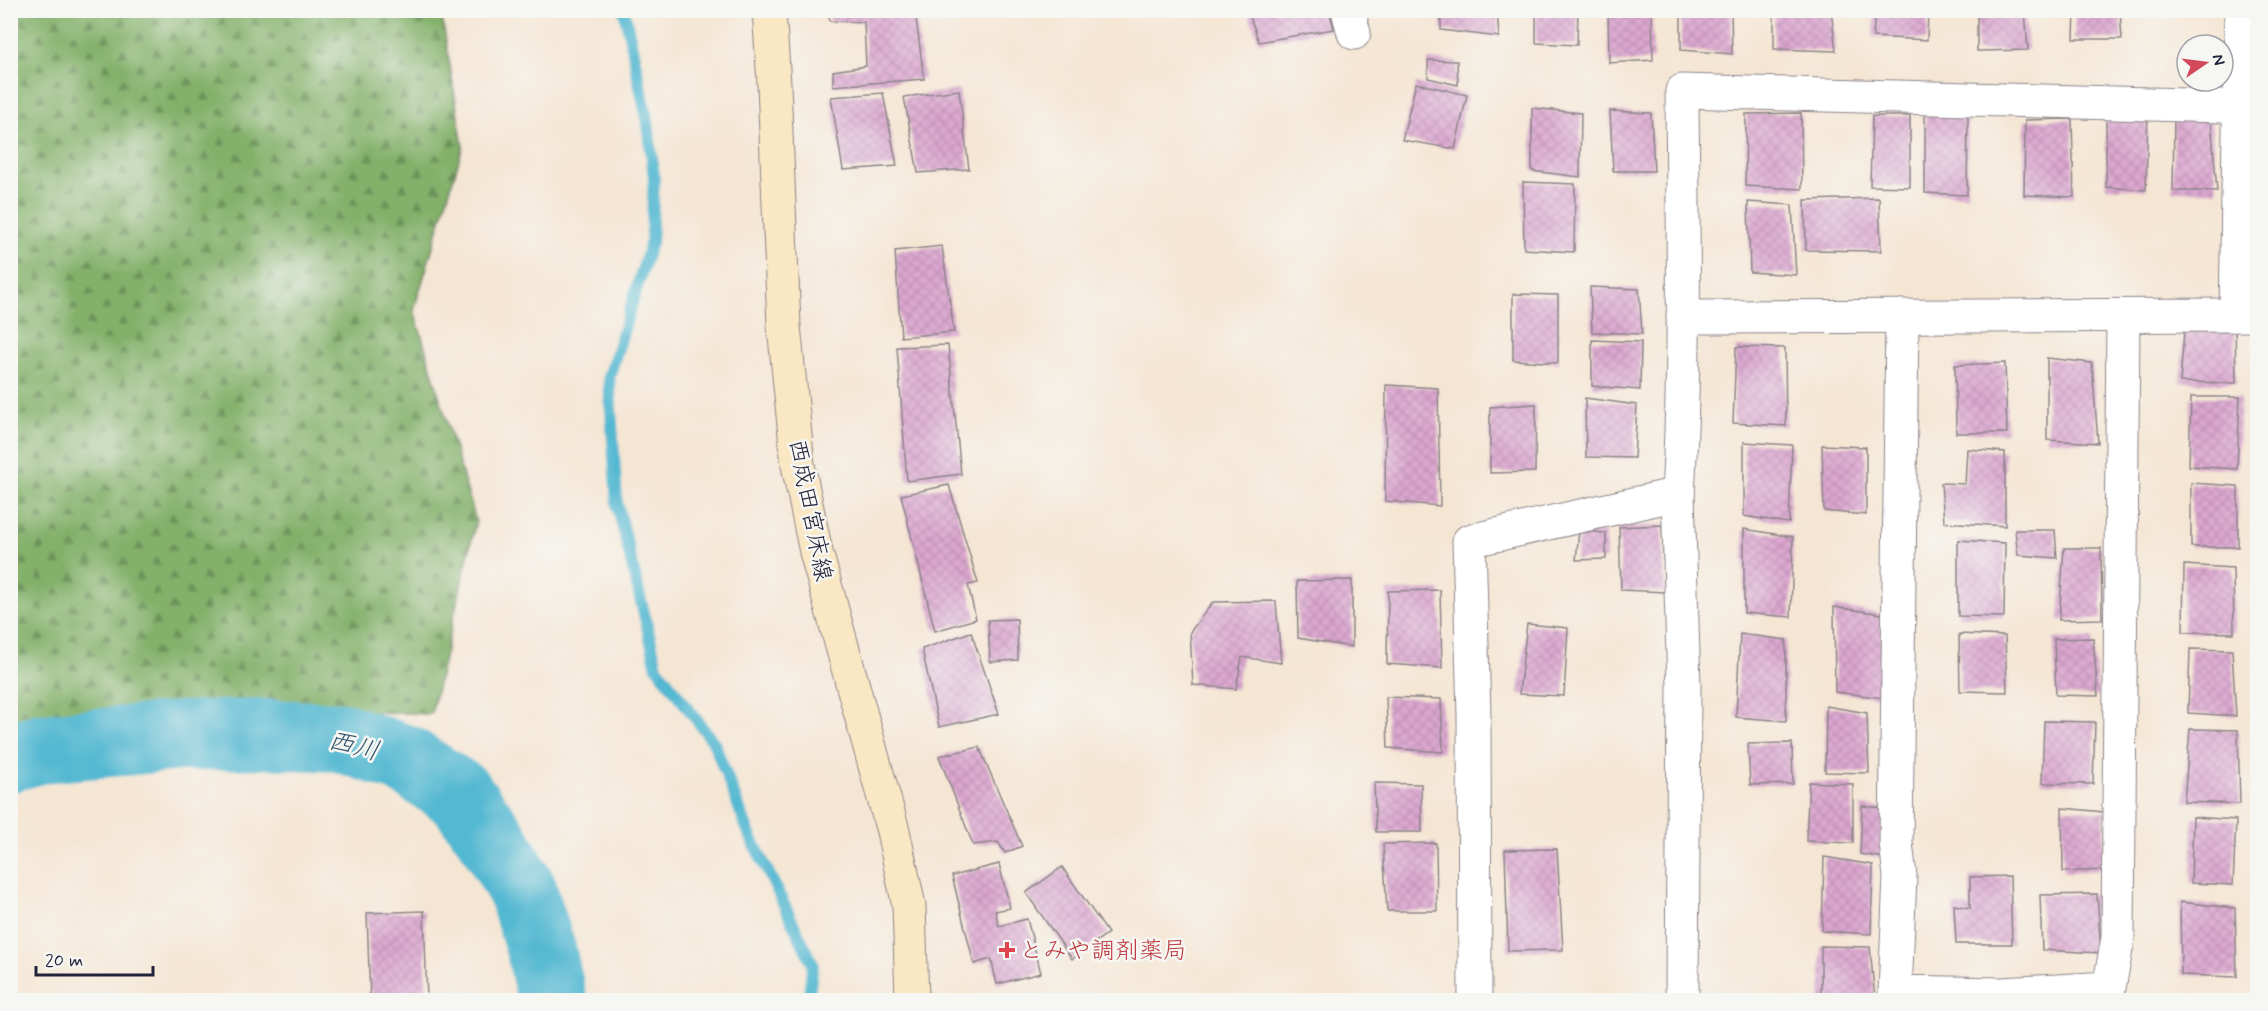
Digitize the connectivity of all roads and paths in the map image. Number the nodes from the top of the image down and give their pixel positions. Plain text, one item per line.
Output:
1 (769, 10) edge
2 (2241, 10) edge
3 (2248, 107) edge
4 (2247, 315) edge
5 (1683, 316) junction
6 (1902, 316) junction
7 (2123, 316) junction
8 (1678, 495) junction
9 (2258, 986) edge
10 (912, 1000) edge
11 (1475, 1000) edge
12 (1682, 1000) edge
13 (2247, 1000) edge

1 - 10 main road, 西成田宮床線
2 - 3 street
3 - 4 street
3 - 5 street
4 - 7 street
5 - 6 street
5 - 8 street
6 - 7 street
6 - 7 street
8 - 11 street
8 - 12 street
9 - 13 path

